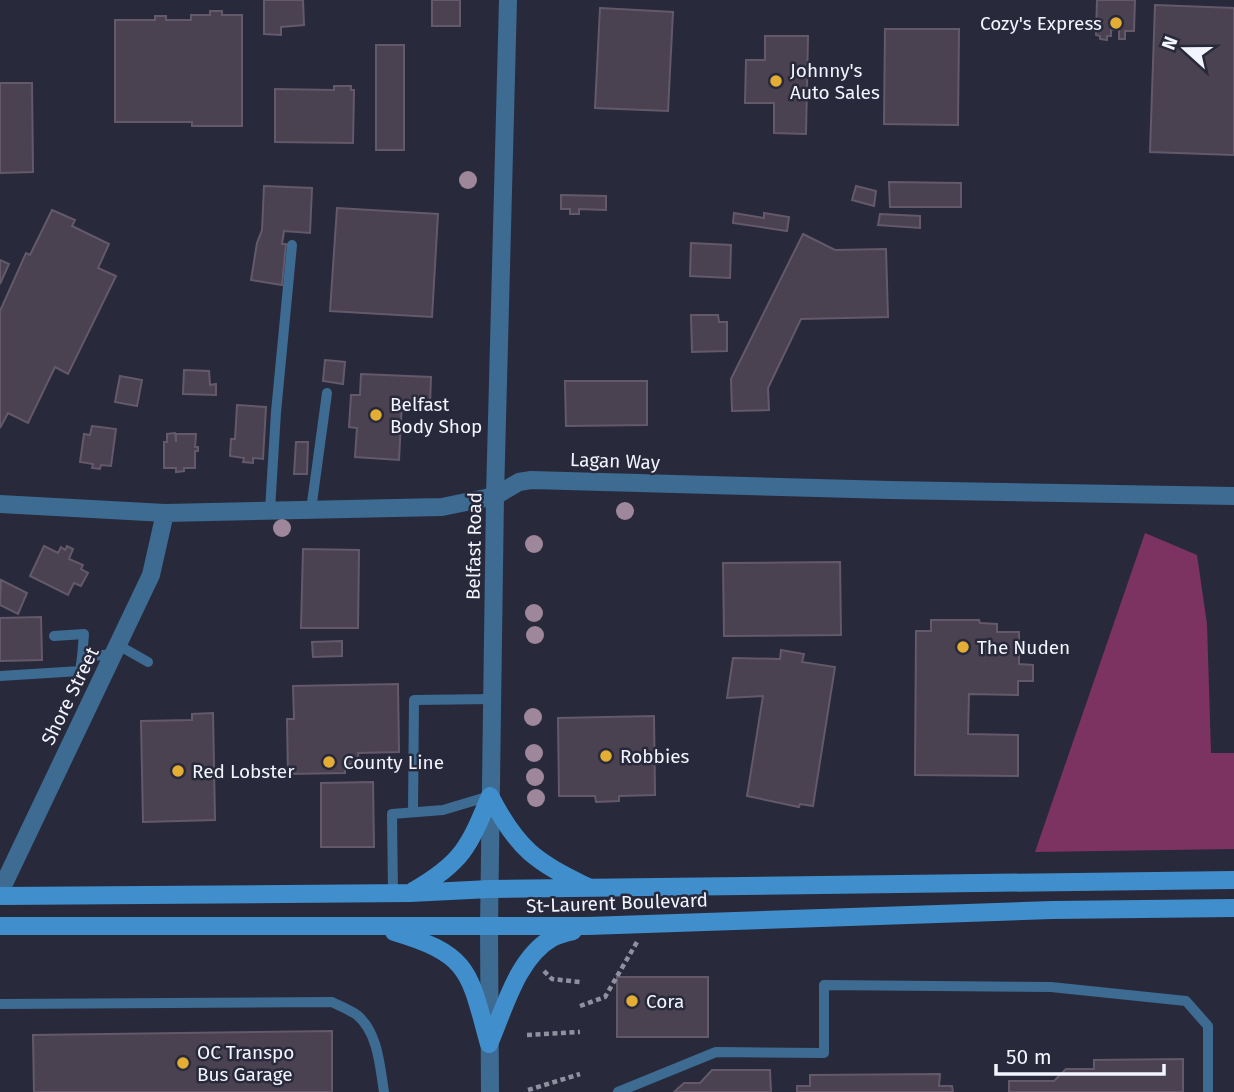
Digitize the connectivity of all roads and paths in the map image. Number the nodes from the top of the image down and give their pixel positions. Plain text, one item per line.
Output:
1 (508, 0) edge
2 (292, 245) dead end
3 (327, 393) dead end
4 (495, 496) junction
5 (1234, 496) edge
6 (0, 504) edge
7 (270, 510) junction
8 (311, 510) junction
9 (165, 513) junction
10 (54, 636) dead end
11 (116, 650) junction
12 (82, 657) junction
13 (148, 662) dead end
14 (0, 676) edge
15 (493, 699) junction
16 (490, 796) junction
17 (412, 812) junction
18 (1234, 880) edge
19 (592, 888) junction
20 (490, 889) junction
21 (402, 893) junction
22 (0, 894) edge
23 (1234, 908) edge
24 (0, 926) edge
25 (374, 926) junction
26 (588, 926) junction
27 (489, 927) junction
28 (637, 941) dead end
29 (538, 966) dead end
30 (580, 982) dead end
31 (0, 1004) edge
32 (580, 1006) dead end
33 (580, 1032) dead end
34 (527, 1035) dead end
35 (489, 1044) junction
36 (580, 1074) dead end
37 (528, 1090) dead end
38 (384, 1092) edge
39 (490, 1092) edge
40 (618, 1092) edge
41 (1208, 1092) edge

1 - 4 street, Belfast Road
2 - 7 lane
3 - 8 lane
4 - 5 street, Lagan Way
4 - 8 street, Lagan Way
4 - 15 street, Belfast Road
6 - 9 street, Lagan Way
7 - 8 street, Lagan Way
7 - 9 street, Lagan Way
9 - 11 street, Shore Street
10 - 12 lane
11 - 12 lane
11 - 13 lane
11 - 22 street, Shore Street
12 - 14 lane
15 - 16 street, Belfast Road
15 - 17 lane
16 - 17 lane
16 - 19 main road
16 - 20 street, Belfast Road
16 - 21 main road
17 - 21 lane
18 - 19 main road, St-Laurent Boulevard
19 - 20 main road, St-Laurent Boulevard
20 - 21 main road, St-Laurent Boulevard
20 - 27 street, Belfast Road
21 - 22 main road, St-Laurent Boulevard
23 - 26 main road, St-Laurent Boulevard
24 - 25 main road, St-Laurent Boulevard
25 - 27 main road, St-Laurent Boulevard
25 - 35 main road
26 - 27 main road, St-Laurent Boulevard
26 - 35 main road
27 - 35 street, Belfast Road
28 - 32 path
29 - 30 path
31 - 38 lane
33 - 34 path
35 - 39 street, Belfast Road
36 - 37 path
40 - 41 lane

